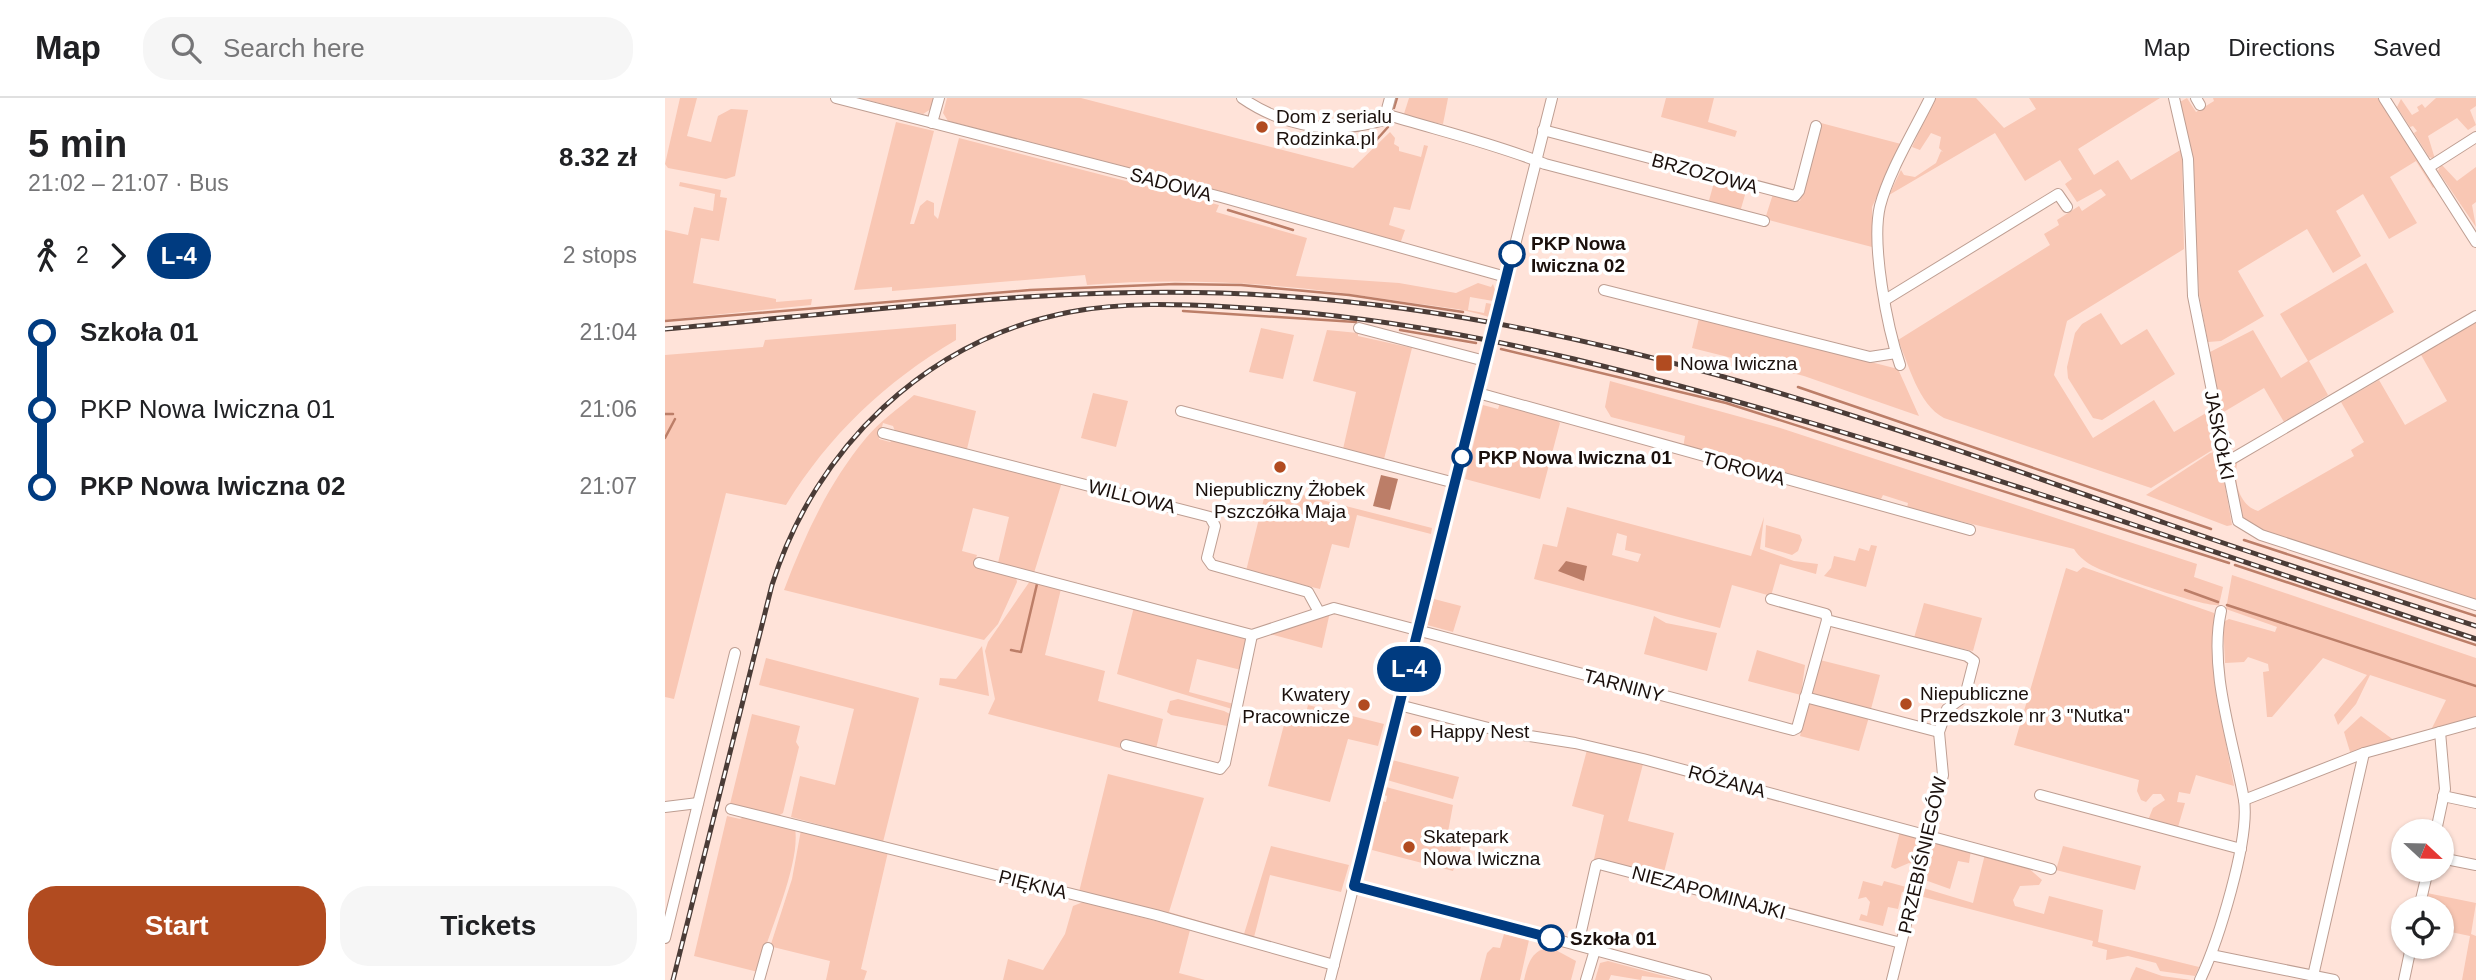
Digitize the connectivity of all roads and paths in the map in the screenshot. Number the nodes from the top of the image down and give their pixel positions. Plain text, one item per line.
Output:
1 (836, 98) edge
2 (939, 98) edge
3 (1242, 98) edge
4 (1390, 98) edge
5 (1552, 98) edge
6 (1930, 98) edge
7 (2173, 98) edge
8 (2389, 100) edge
9 (1385, 117) junction
10 (932, 123) junction
11 (1816, 126) dead end
12 (1543, 130) junction
13 (2476, 137) edge
14 (1535, 160) junction
15 (2429, 167) junction
16 (2067, 207) dead end
17 (1764, 221) dead end
18 (2475, 237) edge
19 (1506, 277) junction
20 (1604, 290) dead end
21 (1885, 300) junction
22 (2476, 316) edge
23 (1359, 328) dead end
24 (1896, 353) junction
25 (1485, 361) junction
26 (1900, 365) dead end
27 (1478, 393) junction
28 (1181, 411) dead end
29 (883, 433) dead end
30 (2225, 464) junction
31 (1455, 483) junction
32 (1970, 530) dead end
33 (979, 563) dead end
34 (1771, 599) dead end
35 (2476, 605) edge
36 (2221, 611) dead end
37 (1319, 612) junction
38 (1828, 620) junction
39 (1418, 629) junction
40 (1252, 635) junction
41 (735, 653) dead end
42 (1805, 697) junction
43 (1399, 705) junction
44 (2476, 722) edge
45 (1939, 732) junction
46 (2440, 732) junction
47 (1126, 746) dead end
48 (2364, 753) junction
49 (2040, 795) dead end
50 (2444, 796) junction
51 (2244, 800) junction
52 (698, 803) junction
53 (2476, 803) edge
54 (668, 806) edge
55 (731, 809) dead end
56 (2439, 819) edge
57 (1928, 835) junction
58 (2241, 849) junction
59 (2454, 861) edge
60 (2476, 865) edge
61 (2052, 869) dead end
62 (1354, 886) junction
63 (665, 938) edge
64 (1901, 943) junction
65 (1578, 945) junction
66 (768, 948) dead end
67 (1595, 950) junction
68 (2211, 955) junction
69 (2408, 959) edge
70 (1334, 965) junction
71 (2313, 976) junction
72 (759, 980) edge
73 (1330, 980) edge
74 (1586, 980) edge
75 (1706, 980) edge
76 (1892, 980) edge
77 (2200, 980) edge
78 (2334, 980) edge
79 (2404, 980) edge

1 - 10 street, SADOWA
2 - 10 street
3 - 9 street
4 - 9 street
5 - 12 street
6 - 21 street
7 - 30 street, JASKÓŁKI
8 - 15 street
9 - 14 street
10 - 19 street, SADOWA
11 - 12 street, BRZOZOWA
12 - 14 street
13 - 15 street
14 - 17 street
14 - 19 street
15 - 18 street
16 - 21 street
19 - 25 street
20 - 24 street
21 - 24 street
22 - 30 street
23 - 25 street
24 - 26 street
25 - 27 street
27 - 31 street
27 - 32 street, TOROWA
28 - 31 street
29 - 37 street, WILLOWA
30 - 35 street, JASKÓŁKI
31 - 39 street
33 - 40 street
34 - 38 street
36 - 51 street
37 - 39 street
37 - 40 street
38 - 42 street, TARNINY
38 - 45 street
39 - 42 street, TARNINY
39 - 43 street
40 - 47 street
41 - 52 street
42 - 45 street
43 - 57 street, RÓŻANA
43 - 62 street
44 - 46 street
45 - 57 street, PRZEBIŚNIEGÓW
46 - 48 street
46 - 50 street
48 - 51 street
48 - 71 street
49 - 58 street
50 - 53 street
50 - 56 street
51 - 58 street
52 - 54 street
52 - 63 street
55 - 70 street, PIĘKNA
57 - 61 street, RÓŻANA
57 - 64 street, PRZEBIŚNIEGÓW
58 - 68 street
59 - 60 street
62 - 65 street
62 - 70 street
64 - 65 street, NIEZAPOMINAJKI
64 - 76 street, PRZEBIŚNIEGÓW
65 - 67 street
66 - 72 street
67 - 74 street
67 - 75 street
68 - 71 street
68 - 77 street
69 - 79 street
70 - 73 street
71 - 78 street

